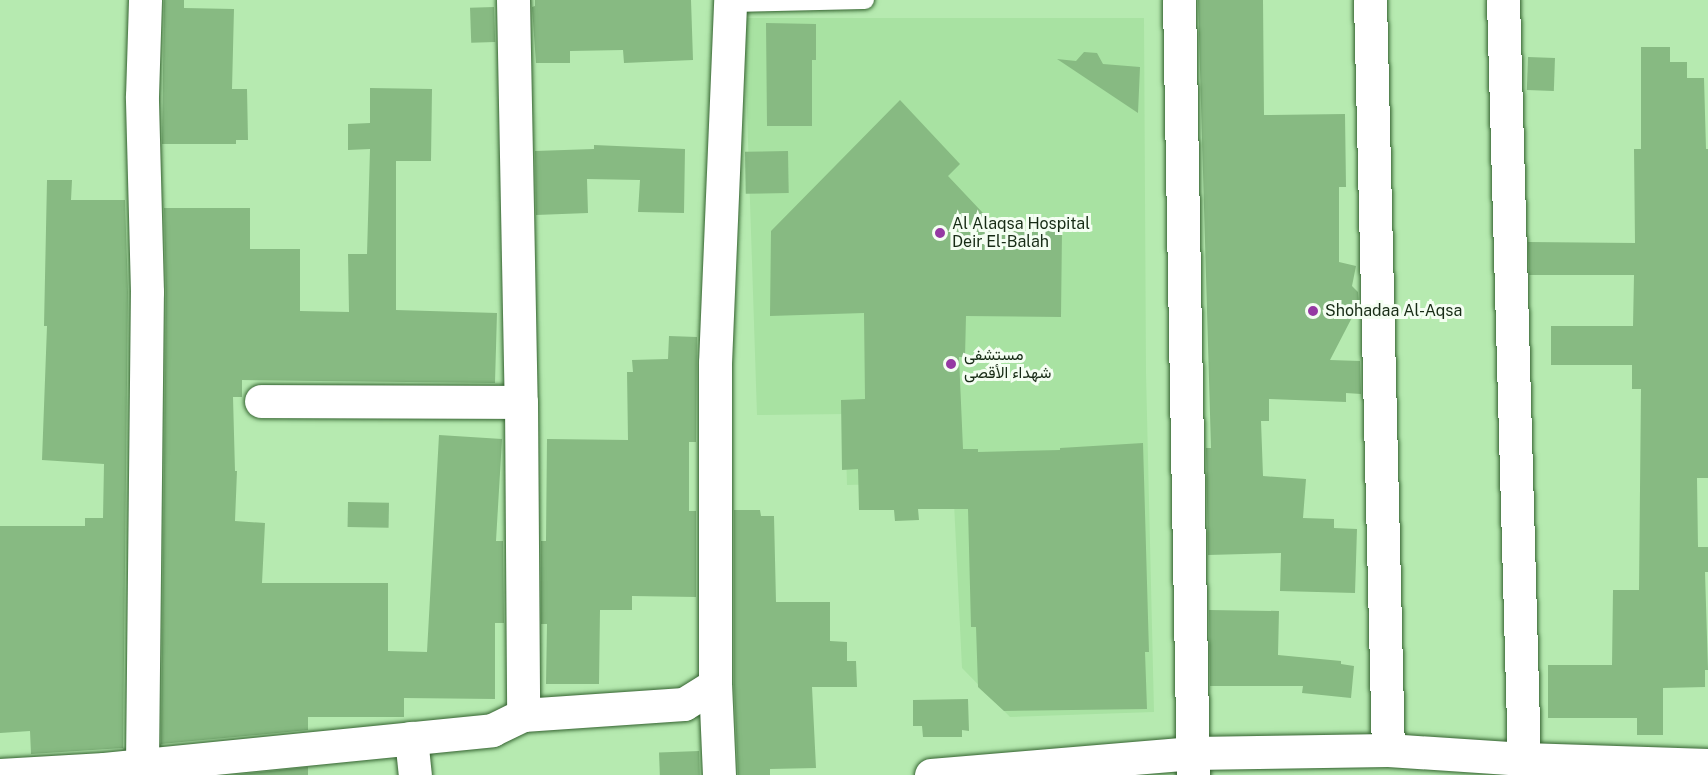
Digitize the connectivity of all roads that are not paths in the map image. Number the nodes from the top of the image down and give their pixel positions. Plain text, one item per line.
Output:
1 (145, 0) edge
2 (513, 0) edge
3 (865, 0) edge
4 (1179, 0) edge
5 (1370, 0) edge
6 (1503, 0) edge
7 (730, 2) edge
8 (261, 401) dead end
9 (521, 402) junction
10 (715, 685) junction
11 (523, 715) junction
12 (411, 738) junction
13 (1388, 750) junction
14 (1524, 759) junction
15 (142, 764) junction
16 (1193, 764) edge
17 (1708, 765) edge
18 (104, 772) edge
19 (0, 774) edge
20 (416, 775) edge
21 (719, 775) edge
22 (931, 775) edge

1 - 15 street
2 - 9 street
3 - 7 lane
4 - 16 street
5 - 13 street
6 - 14 street
7 - 10 street
8 - 9 street
9 - 11 street
10 - 11 street
10 - 21 street
11 - 12 street
12 - 15 street
12 - 20 street
13 - 14 street
13 - 16 street
14 - 17 street
15 - 18 street
16 - 22 street
18 - 19 street

